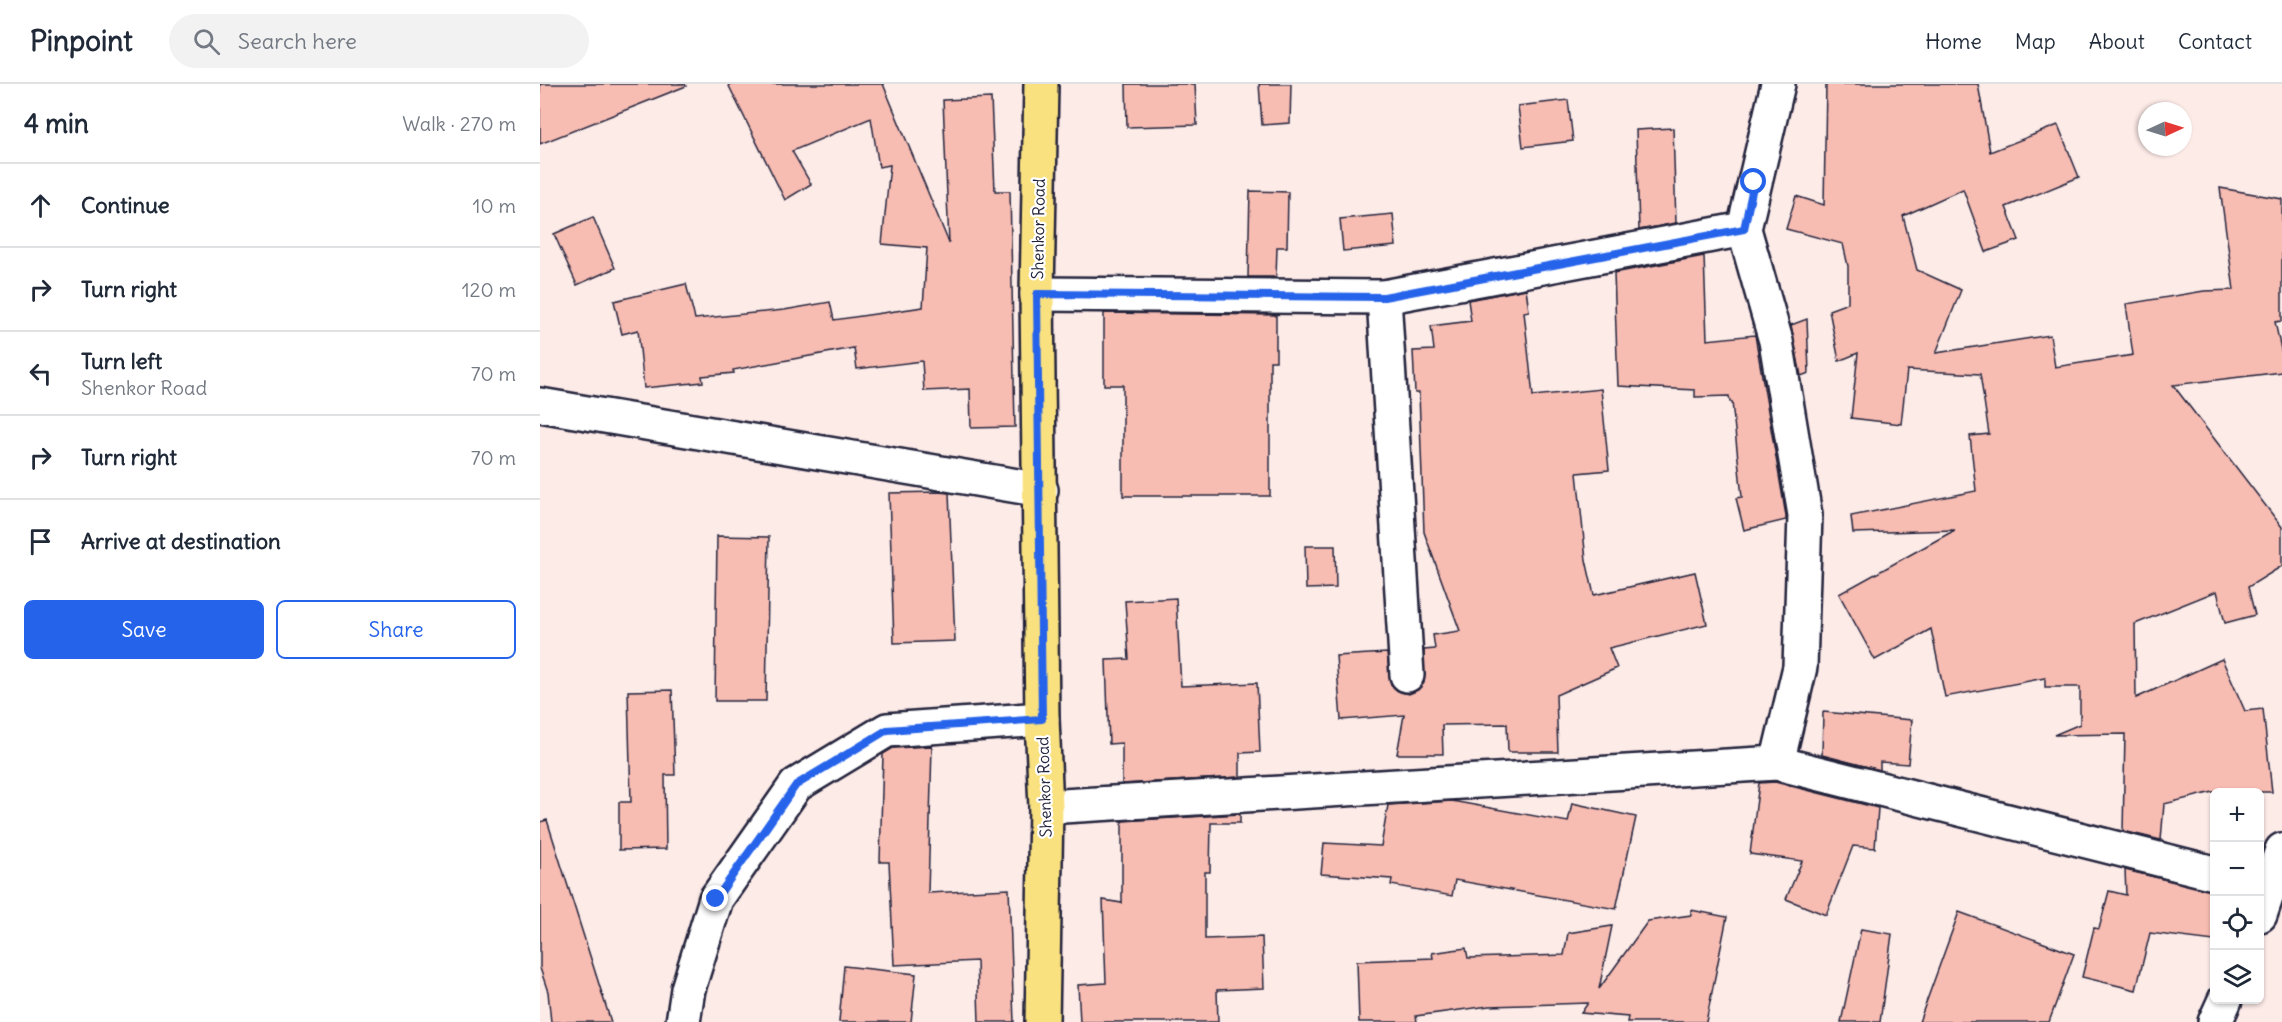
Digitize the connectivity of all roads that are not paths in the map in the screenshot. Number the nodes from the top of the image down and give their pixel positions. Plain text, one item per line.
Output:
1 (1041, 84) edge
2 (1778, 84) edge
3 (1744, 229) junction
4 (1037, 294) junction
5 (1384, 297) junction
6 (540, 405) edge
7 (1041, 490) junction
8 (1407, 675) dead end
9 (1042, 719) junction
10 (1777, 763) junction
11 (1046, 807) junction
12 (2282, 850) edge
13 (2210, 872) edge
14 (2264, 893) edge
15 (2223, 1004) edge
16 (683, 1022) edge
17 (1042, 1022) edge
18 (2215, 1022) edge

1 - 4 main road, Shenkor Road
2 - 3 street
3 - 5 street
3 - 10 street
4 - 5 street
4 - 7 main road, Shenkor Road
5 - 8 street
6 - 7 street
7 - 9 main road, Shenkor Road
9 - 11 main road, Shenkor Road
9 - 16 street
10 - 11 street
10 - 13 street
11 - 17 main road, Shenkor Road
12 - 14 street
15 - 18 street

